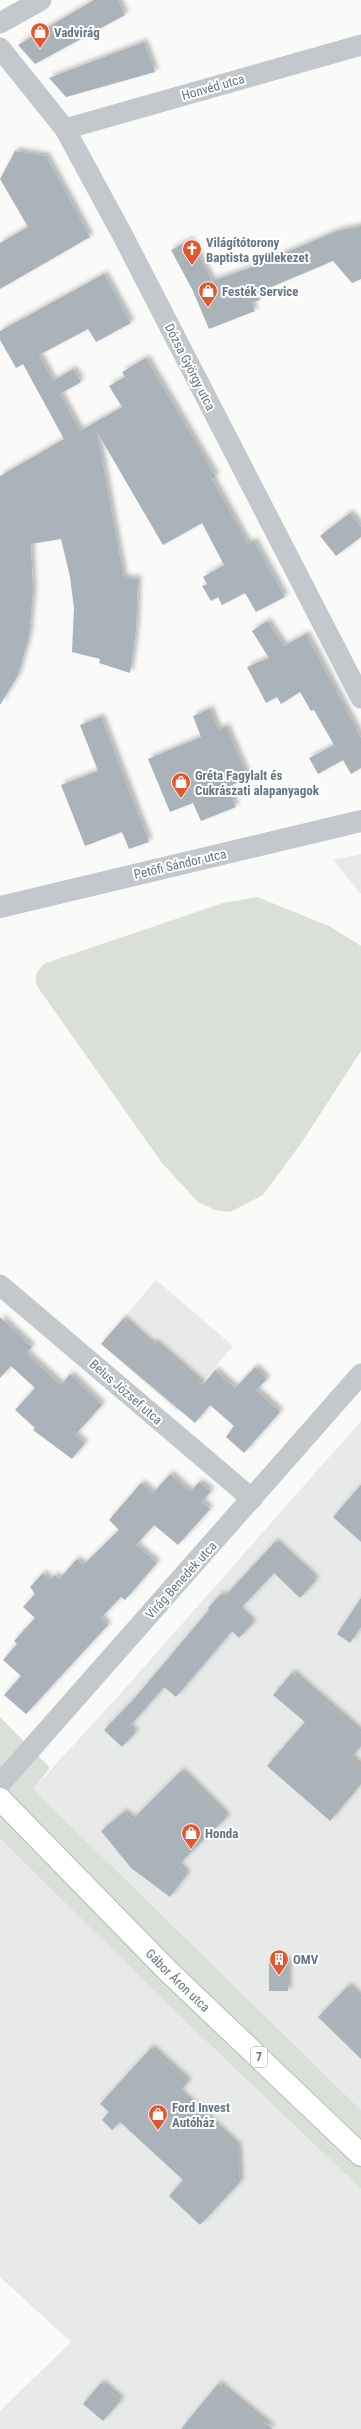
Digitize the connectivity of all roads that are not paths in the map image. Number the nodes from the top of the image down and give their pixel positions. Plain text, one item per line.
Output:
1 (41, 0) edge
2 (0, 23) edge
3 (361, 45) edge
4 (0, 48) edge
5 (65, 129) junction
6 (361, 698) edge
7 (361, 820) edge
8 (0, 907) edge
9 (0, 1285) edge
10 (361, 1374) edge
11 (252, 1499) junction
12 (0, 1784) edge
13 (0, 1799) edge
14 (361, 2155) edge

1 - 2 street
3 - 5 street, Honvéd utca
4 - 5 street, Dózsa György utca
5 - 6 street, Dózsa György utca
7 - 8 street, Petőfi Sándor utca
9 - 11 street, Belus József utca
10 - 11 street, Virág Benedek utca
11 - 12 street, Virág Benedek utca
13 - 14 main road, Gábor Áron utca / 7

